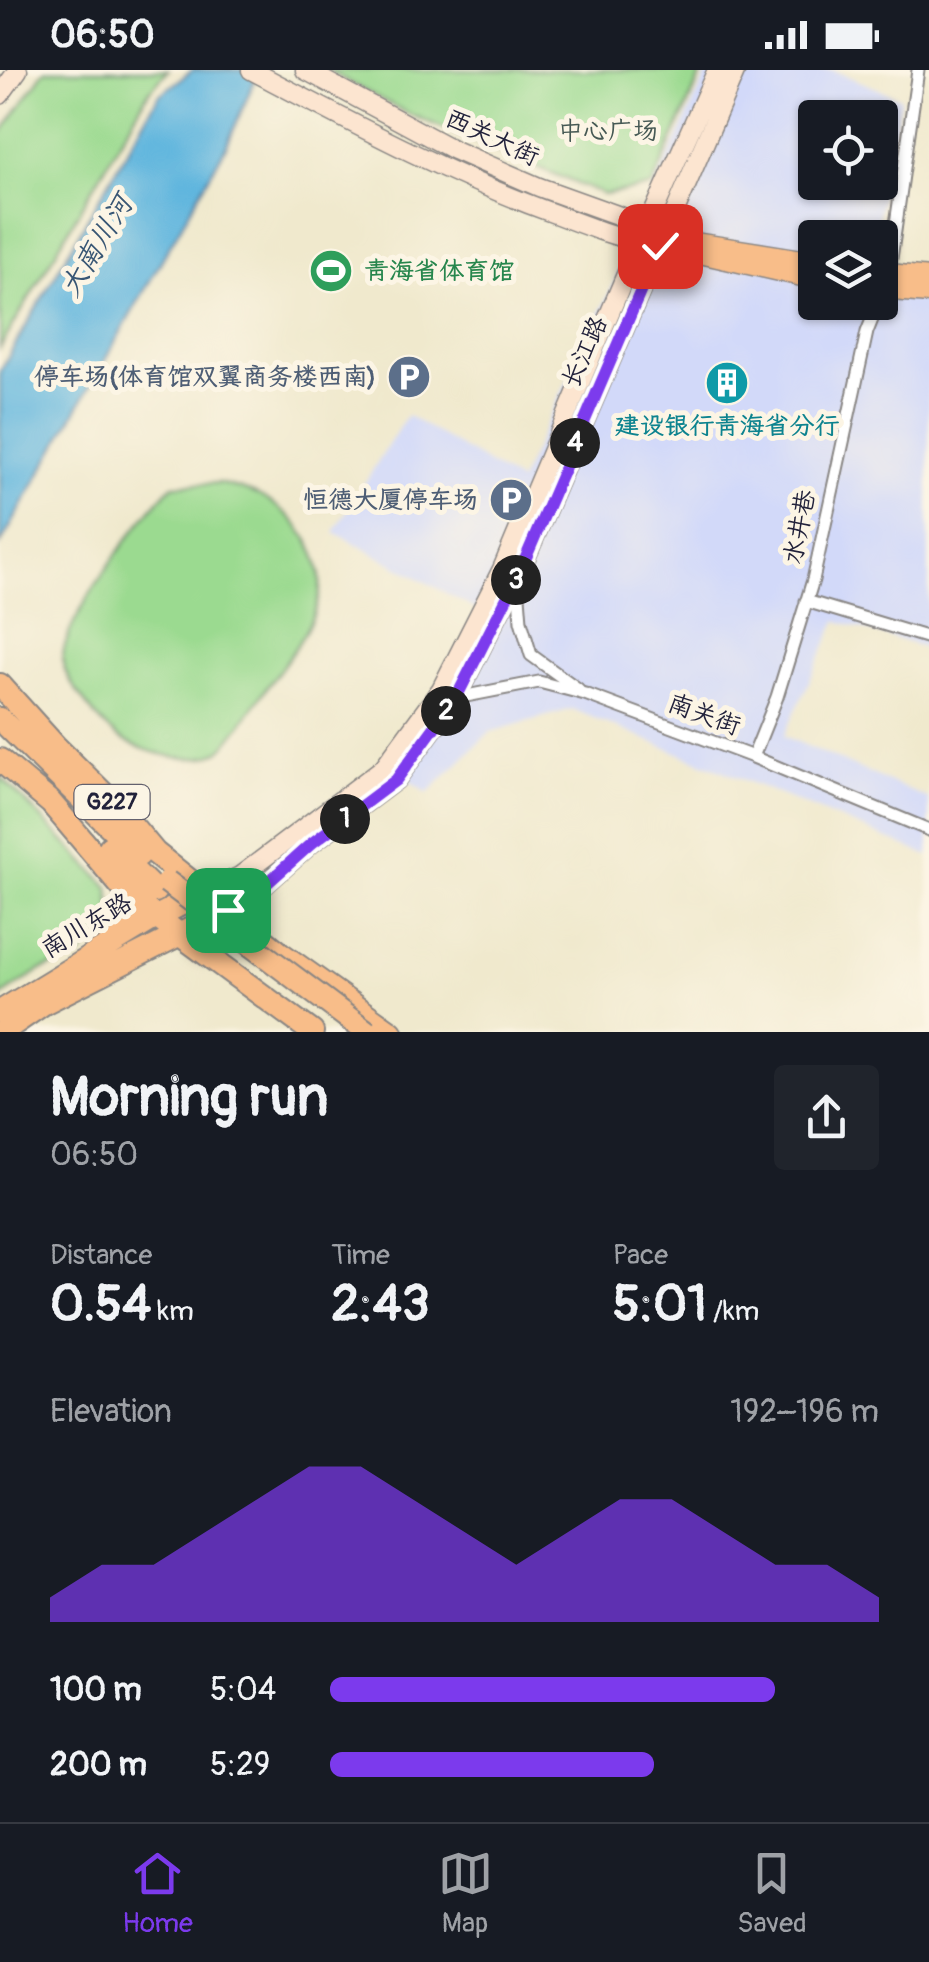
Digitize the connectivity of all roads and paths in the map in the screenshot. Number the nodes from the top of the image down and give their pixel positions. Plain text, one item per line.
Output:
1 (18, 70) edge
2 (251, 70) edge
3 (305, 70) edge
4 (717, 70) edge
5 (736, 70) edge
6 (918, 70) edge
7 (0, 95) edge
8 (893, 220) edge
9 (654, 237) junction
10 (798, 258) edge
11 (798, 275) edge
12 (929, 277) edge
13 (898, 284) edge
14 (898, 290) edge
15 (929, 294) edge
16 (871, 320) edge
17 (518, 576) junction
18 (806, 602) junction
19 (929, 638) edge
20 (1, 686) edge
21 (585, 694) junction
22 (456, 698) junction
23 (0, 719) edge
24 (0, 740) edge
25 (753, 757) junction
26 (0, 760) edge
27 (929, 830) edge
28 (205, 892) junction
29 (228, 910) junction
30 (156, 917) junction
31 (178, 936) junction
32 (0, 1012) edge
33 (2, 1032) edge
34 (312, 1032) edge
35 (342, 1032) edge
36 (367, 1032) edge
37 (391, 1032) edge

1 - 7 main road
2 - 9 main road
3 - 9 main road, 西关大街
4 - 9 main road, 长江路
5 - 9 main road, 长江路
6 - 8 street, 水井巷
9 - 10 main road
9 - 11 main road
9 - 17 main road, 长江路
9 - 28 main road, 长江路
12 - 13 main road
14 - 15 main road
16 - 18 street, 水井巷
17 - 21 street
17 - 22 main road, 长江路
18 - 19 street
18 - 25 street, 水井巷
20 - 28 highway, G227
21 - 22 street, 南关街
21 - 25 street, 南关街
22 - 29 main road, 长江路
23 - 36 highway, bridge
24 - 35 highway
25 - 27 street, 南关街
26 - 30 highway, G227
28 - 29 highway, G227
28 - 30 highway, 南川东路
29 - 31 highway, 长江路
29 - 37 highway
30 - 31 highway, G227
30 - 32 highway, 南川东路
31 - 33 highway, 南川东路
31 - 34 highway

